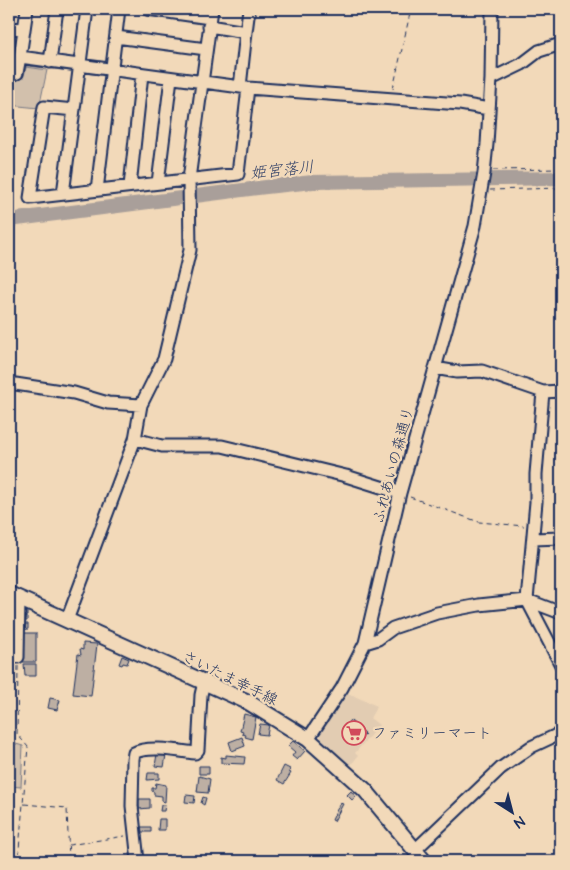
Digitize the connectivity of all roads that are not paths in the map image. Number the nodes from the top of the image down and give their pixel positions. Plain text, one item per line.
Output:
1 (27, 9) edge
2 (57, 9) edge
3 (87, 9) edge
4 (120, 9) edge
5 (147, 9) edge
6 (249, 9) edge
7 (492, 9) edge
8 (210, 18) edge
9 (9, 28) edge
10 (24, 29) junction
11 (246, 32) junction
12 (116, 37) junction
13 (561, 44) edge
14 (206, 49) junction
15 (20, 57) junction
16 (50, 62) junction
17 (80, 66) junction
18 (112, 70) junction
19 (142, 74) junction
20 (9, 76) edge
21 (171, 78) junction
22 (491, 79) junction
23 (202, 82) junction
24 (244, 87) junction
25 (489, 109) junction
26 (74, 110) junction
27 (189, 182) junction
28 (158, 183) junction
29 (130, 186) junction
30 (97, 190) junction
31 (63, 194) junction
32 (435, 368) junction
33 (9, 383) edge
34 (561, 391) edge
35 (543, 392) junction
36 (141, 406) junction
37 (135, 439) junction
38 (400, 494) junction
39 (534, 533) junction
40 (561, 538) edge
41 (14, 596) edge
42 (527, 600) junction
43 (561, 613) edge
44 (67, 620) junction
45 (365, 643) junction
46 (13, 656) edge
47 (561, 665) edge
48 (204, 682) junction
49 (561, 733) edge
50 (308, 739) junction
51 (420, 856) edge
52 (138, 861) edge

1 - 10 street
2 - 16 street
3 - 17 street
4 - 12 street
5 - 8 street
6 - 11 street
7 - 22 street
8 - 11 street
8 - 14 street
9 - 10 street
10 - 15 street
11 - 24 street
12 - 14 street
12 - 18 street
13 - 22 street
14 - 23 street
15 - 16 street
15 - 20 street
16 - 17 street
17 - 18 street
17 - 26 street
18 - 19 street
18 - 30 street
19 - 21 street
19 - 29 street
21 - 23 street
21 - 28 street
22 - 25 street
23 - 24 street
23 - 27 street
24 - 25 street
24 - 27 street
25 - 32 street, ふれあいの森通り
26 - 31 street
26 - 31 street
27 - 28 street
27 - 36 street
28 - 29 street
29 - 30 street
30 - 31 street
32 - 35 street
32 - 38 street, ふれあいの森通り
33 - 36 street
34 - 35 street
35 - 39 street
36 - 37 street
37 - 38 street
37 - 44 street
38 - 45 street, ふれあいの森通り
39 - 40 street
39 - 42 street
41 - 44 main road, さいたま幸手線
41 - 46 street
42 - 43 street
42 - 45 street
42 - 47 street
44 - 48 main road, さいたま幸手線
45 - 50 street, ふれあいの森通り
48 - 50 main road, さいたま幸手線
48 - 52 street
49 - 51 street
50 - 51 main road, さいたま幸手線

